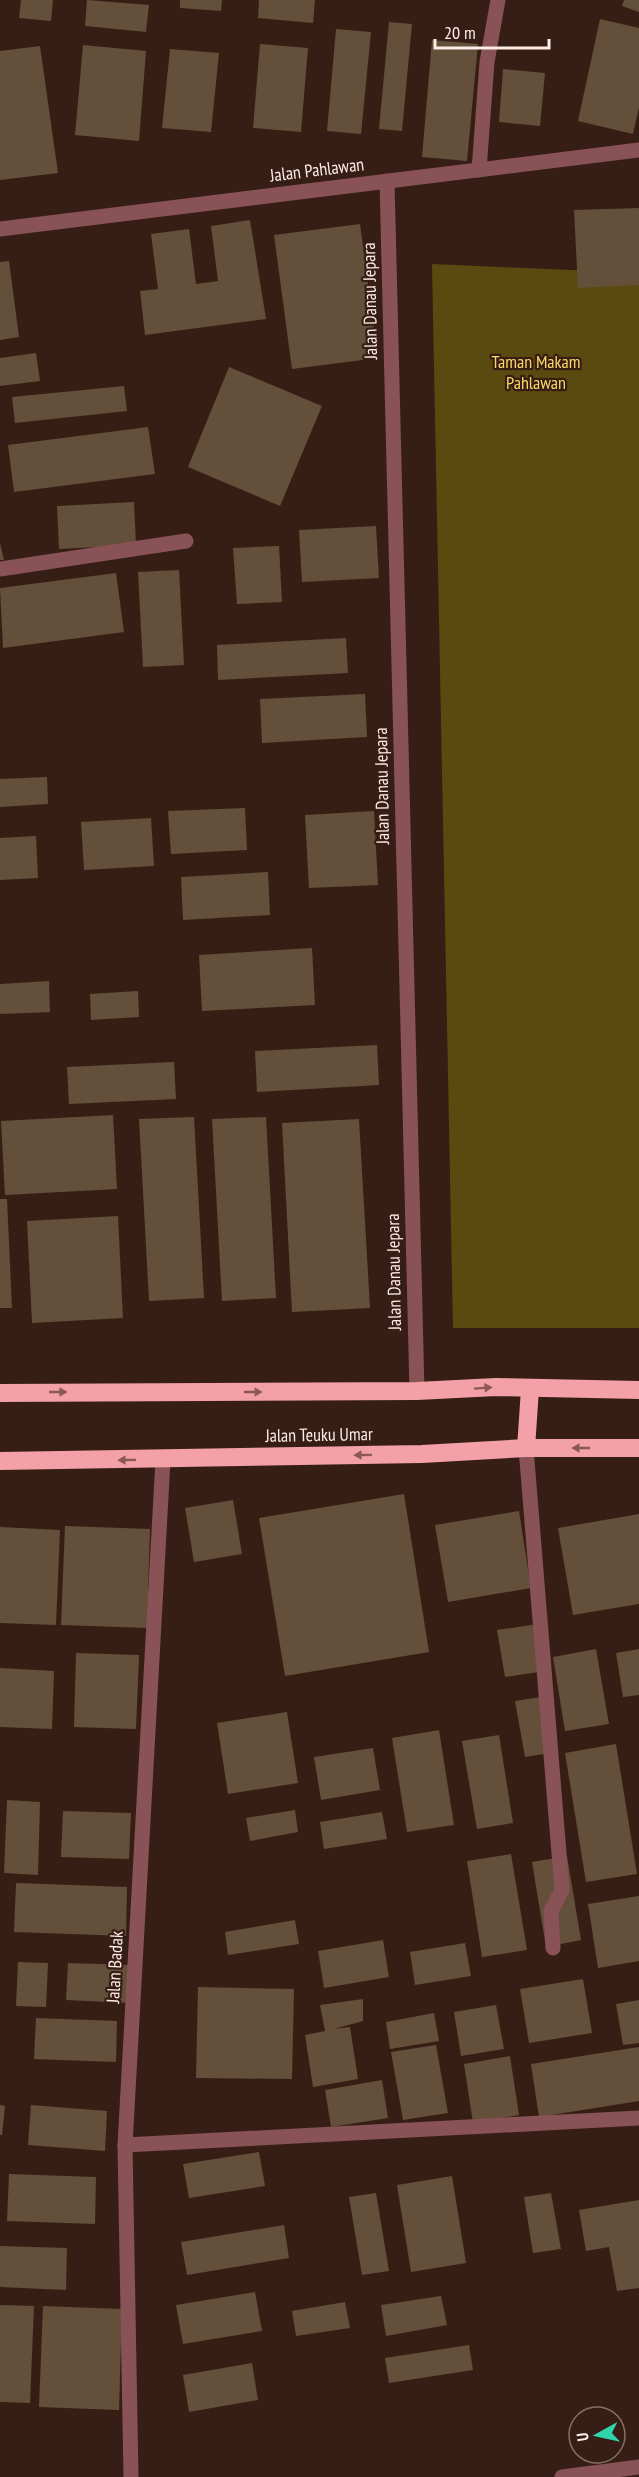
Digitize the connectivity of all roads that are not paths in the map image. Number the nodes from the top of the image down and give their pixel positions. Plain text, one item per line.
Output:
1 (498, 0) edge
2 (639, 150) edge
3 (479, 170) junction
4 (387, 181) junction
5 (0, 229) edge
6 (186, 541) dead end
7 (0, 569) edge
8 (530, 1389) junction
9 (639, 1390) edge
10 (417, 1391) junction
11 (0, 1393) edge
12 (526, 1448) junction
13 (639, 1448) edge
14 (163, 1460) junction
15 (0, 1461) edge
16 (553, 1948) dead end
17 (639, 2118) edge
18 (125, 2145) junction
19 (639, 2467) edge
20 (131, 2477) edge
21 (562, 2477) edge

1 - 3 street
2 - 3 street, Jalan Pahlawan
3 - 4 street, Jalan Pahlawan
4 - 5 street, Jalan Pahlawan
4 - 10 street, Jalan Danau Jepara
6 - 7 street
8 - 9 highway
10 -> 8 highway
8 - 12 highway
11 -> 10 highway
13 -> 12 highway, Jalan Teuku Umar
12 -> 14 highway, Jalan Teuku Umar
12 - 16 street
14 -> 15 highway, Jalan Teuku Umar
14 - 18 street, Jalan Badak
17 - 18 street
18 - 20 street, Jalan Badak
19 - 21 street

